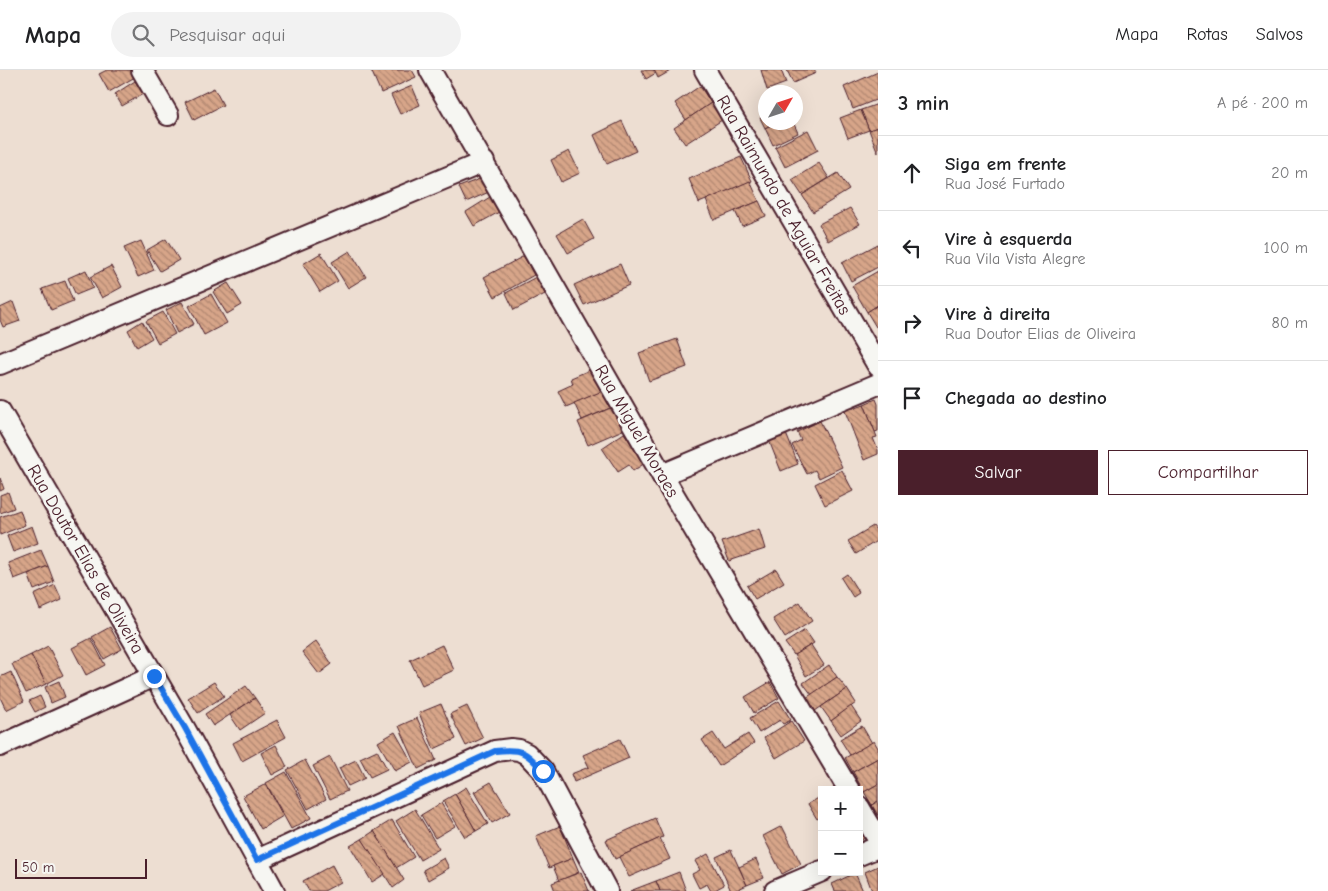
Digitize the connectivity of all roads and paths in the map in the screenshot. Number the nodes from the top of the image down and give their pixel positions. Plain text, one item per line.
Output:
1 (142, 70) edge
2 (430, 70) edge
3 (707, 71) edge
4 (168, 114) dead end
5 (484, 162) junction
6 (0, 364) edge
7 (878, 366) edge
8 (878, 384) edge
9 (0, 411) edge
10 (662, 475) junction
11 (154, 676) junction
12 (0, 746) edge
13 (847, 786) edge
14 (863, 814) edge
15 (878, 839) edge
16 (878, 847) edge
17 (863, 853) edge
18 (257, 860) junction
19 (818, 873) edge
20 (274, 891) edge
21 (607, 891) edge
22 (775, 891) edge

1 - 4 street
2 - 5 street, Rua Miguel Moraes
3 - 7 street, Rua Raimundo de Aguiar Freitas
5 - 6 street
5 - 10 street, Rua Miguel Moraes
8 - 10 street
9 - 11 street, Rua Doutor Elias de Oliveira
10 - 13 street, Rua Miguel Moraes
11 - 12 street
11 - 18 street, Rua Doutor Elias de Oliveira
14 - 15 street
16 - 17 street
18 - 20 street, Rua Doutor Elias de Oliveira
18 - 21 street
19 - 22 street

